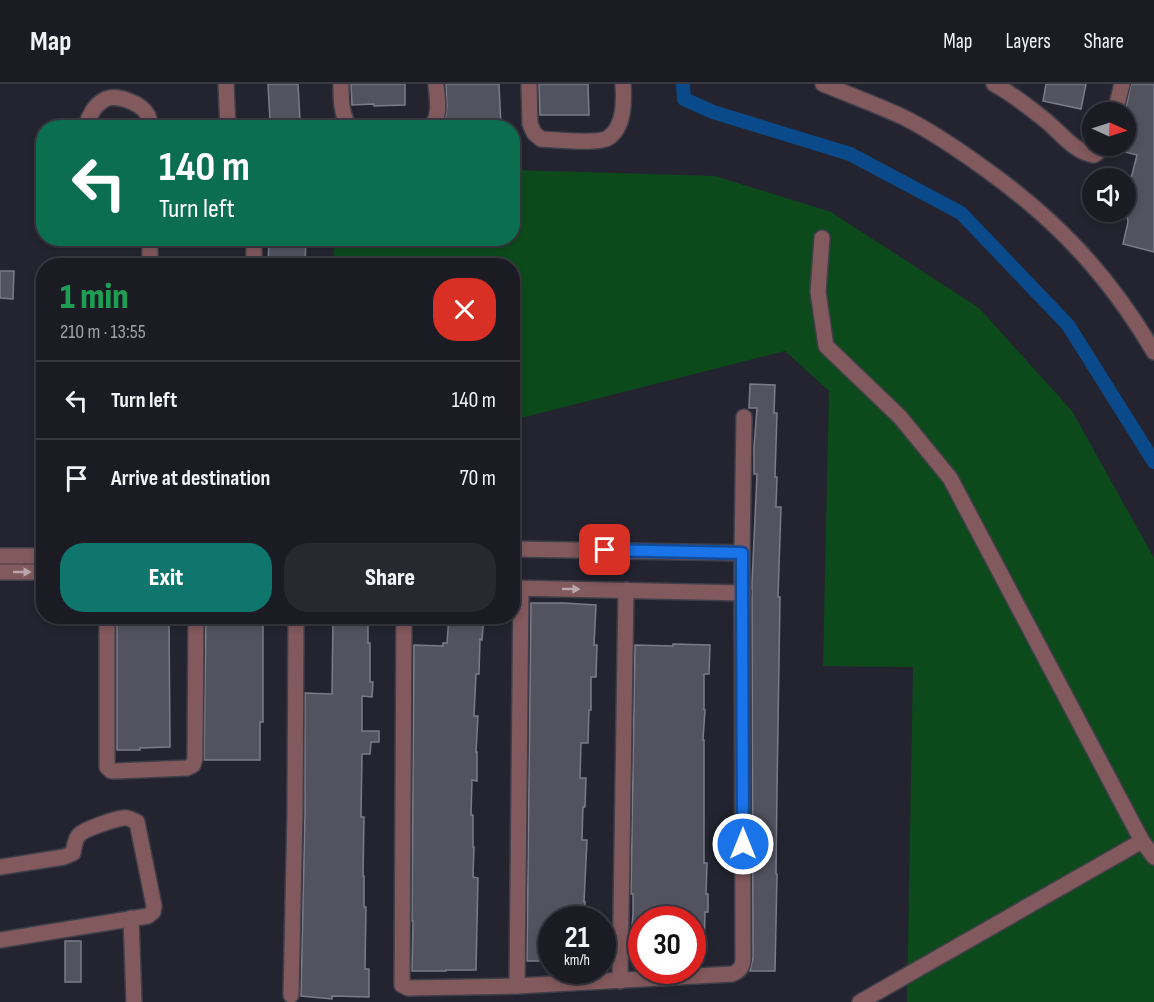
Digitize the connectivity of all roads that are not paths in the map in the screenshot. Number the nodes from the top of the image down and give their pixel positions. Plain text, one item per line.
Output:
1 (226, 84) edge
2 (341, 84) edge
3 (436, 84) edge
4 (529, 84) edge
5 (623, 84) edge
6 (823, 84) edge
7 (1122, 84) edge
8 (999, 85) edge
9 (1118, 102) edge
10 (88, 120) edge
11 (149, 120) edge
12 (228, 120) edge
13 (345, 120) edge
14 (436, 120) edge
15 (1082, 152) edge
16 (822, 238) dead end
17 (1154, 352) edge
18 (744, 417) dead end
19 (520, 549) edge
20 (742, 553) junction
21 (0, 555) edge
22 (36, 556) edge
23 (0, 572) edge
24 (36, 572) edge
25 (520, 588) edge
26 (626, 590) junction
27 (743, 593) junction
28 (107, 624) edge
29 (196, 624) edge
30 (296, 624) edge
31 (404, 624) edge
32 (517, 624) edge
33 (1142, 841) junction
34 (1154, 857) edge
35 (0, 867) edge
36 (131, 918) junction
37 (0, 940) edge
38 (620, 981) junction
39 (517, 986) junction
40 (291, 995) dead end
41 (134, 1002) edge
42 (860, 1002) edge

1 - 12 street
2 - 13 street
3 - 14 street
4 - 5 street
6 - 17 street
7 - 9 street
8 - 15 street
10 - 11 street
16 - 33 street
18 - 20 street
19 - 20 street
20 - 27 street
21 - 22 street
23 -> 24 street
25 -> 26 street
26 - 27 street
26 - 38 street
27 - 38 street
28 - 29 street
30 - 40 street
31 - 39 street
32 - 39 street
33 - 34 street
33 - 42 street
35 - 36 street
36 - 37 street
36 - 41 street
38 - 39 street

